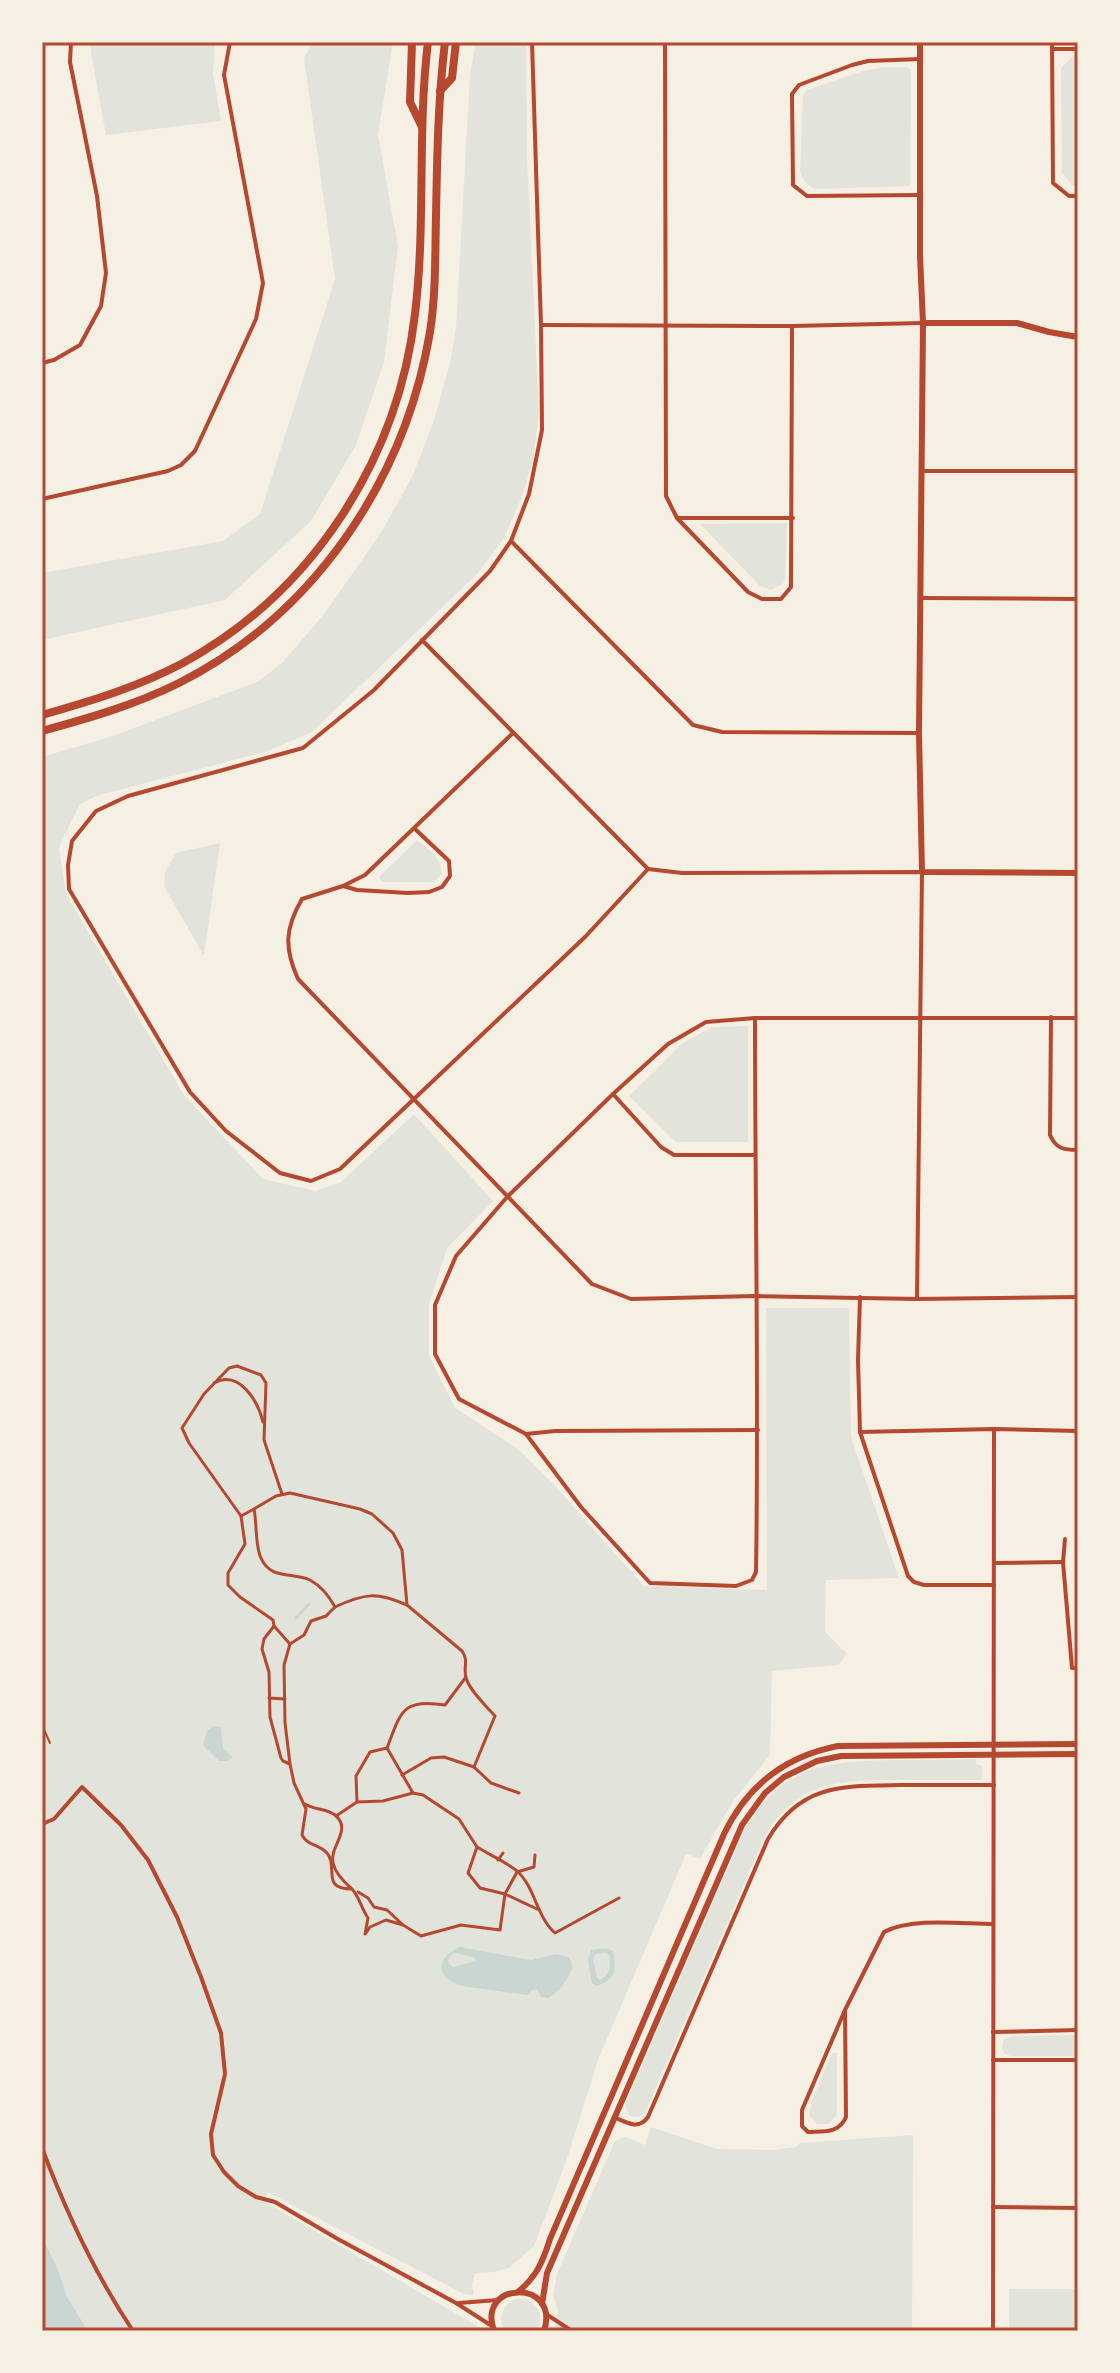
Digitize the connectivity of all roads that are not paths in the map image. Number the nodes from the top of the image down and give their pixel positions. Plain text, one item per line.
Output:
1 (71, 42) edge
2 (230, 42) edge
3 (412, 42) edge
4 (428, 42) edge
5 (445, 42) edge
6 (456, 42) edge
7 (532, 42) edge
8 (665, 42) edge
9 (920, 42) edge
10 (1052, 42) edge
11 (1052, 49) junction
12 (1078, 49) edge
13 (920, 59) junction
14 (440, 92) junction
15 (422, 128) junction
16 (920, 195) junction
17 (1078, 196) edge
18 (923, 323) junction
19 (541, 325) junction
20 (666, 326) junction
21 (792, 326) junction
22 (1078, 337) edge
23 (42, 363) edge
24 (923, 471) junction
25 (1078, 471) edge
26 (42, 499) edge
27 (677, 518) junction
28 (793, 518) junction
29 (511, 541) junction
30 (921, 598) junction
31 (1078, 599) edge
32 (422, 640) junction
33 (42, 715) edge
34 (42, 731) edge
35 (513, 732) junction
36 (919, 733) junction
37 (415, 829) junction
38 (648, 869) junction
39 (922, 872) junction
40 (1078, 873) edge
41 (343, 886) junction
42 (921, 1017) junction
43 (1051, 1017) junction
44 (755, 1018) junction
45 (1078, 1018) edge
46 (613, 1094) junction
47 (413, 1100) junction
48 (1078, 1150) edge
49 (755, 1155) junction
50 (508, 1196) junction
51 (755, 1296) junction
52 (860, 1297) junction
53 (1078, 1297) edge
54 (917, 1299) junction
55 (211, 1385) junction
56 (263, 1424) junction
57 (994, 1429) junction
58 (758, 1430) junction
59 (1078, 1431) edge
60 (860, 1432) junction
61 (526, 1434) junction
62 (282, 1494) junction
63 (254, 1509) junction
64 (241, 1516) junction
65 (1065, 1539) dead end
66 (1063, 1562) junction
67 (994, 1563) junction
68 (994, 1585) junction
69 (407, 1605) junction
70 (335, 1607) junction
71 (274, 1626) junction
72 (290, 1644) junction
73 (1078, 1668) edge
74 (466, 1677) junction
75 (269, 1698) junction
76 (285, 1699) junction
77 (42, 1725) edge
78 (50, 1743) dead end
79 (994, 1744) junction
80 (1078, 1744) edge
81 (387, 1748) junction
82 (1078, 1754) edge
83 (994, 1755) junction
84 (290, 1764) junction
85 (474, 1767) junction
86 (402, 1775) junction
87 (994, 1785) junction
88 (413, 1793) junction
89 (519, 1793) dead end
90 (357, 1802) junction
91 (305, 1804) junction
92 (336, 1816) junction
93 (42, 1824) edge
94 (477, 1847) junction
95 (503, 1853) dead end
96 (535, 1855) dead end
97 (498, 1860) junction
98 (333, 1863) junction
99 (517, 1872) junction
100 (536, 1884) dead end
101 (528, 1887) junction
102 (352, 1889) junction
103 (505, 1894) junction
104 (619, 1898) dead end
105 (537, 1909) junction
106 (993, 1924) junction
107 (403, 1925) junction
108 (845, 2010) junction
109 (1078, 2030) edge
110 (993, 2032) junction
111 (993, 2060) junction
112 (1078, 2060) edge
113 (615, 2118) junction
114 (42, 2148) edge
115 (993, 2207) junction
116 (1078, 2208) edge
117 (519, 2291) junction
118 (499, 2300) junction
119 (456, 2303) junction
120 (542, 2304) junction
121 (546, 2314) junction
122 (493, 2328) edge
123 (133, 2331) edge
124 (544, 2331) edge
125 (572, 2331) edge
126 (993, 2331) edge

1 - 23 street
2 - 26 street
3 - 15 highway
4 - 15 highway
5 - 14 highway
6 - 14 highway
7 - 19 street
8 - 20 street
9 - 13 street
10 - 11 street
11 - 12 street
11 - 17 street
13 - 16 street
13 - 16 street
14 - 34 highway
15 - 33 highway
16 - 18 street
18 - 21 street
18 - 22 street
18 - 24 street
19 - 20 street
19 - 29 street
20 - 21 street
20 - 27 street
21 - 28 street
24 - 25 street
24 - 30 street
27 - 28 street
27 - 28 street
29 - 32 street
29 - 36 street
30 - 31 street
30 - 36 street
32 - 35 street
32 - 47 street
35 - 37 street
35 - 38 street
36 - 39 street
37 - 41 street
37 - 41 street
38 - 39 street
38 - 47 street
39 - 40 street
39 - 42 street
41 - 47 street
42 - 43 street
42 - 44 street
42 - 54 street
43 - 45 street
43 - 48 street
44 - 46 street
44 - 49 street
46 - 49 street
46 - 50 street
47 - 50 street
49 - 51 street
50 - 51 street
50 - 61 street
51 - 52 street
51 - 58 street
52 - 54 street
52 - 60 street
53 - 54 street
55 - 56 street
55 - 56 street
55 - 64 street
56 - 62 street
57 - 59 street
57 - 60 street
57 - 67 street
58 - 61 street
58 - 61 street
60 - 68 street
62 - 63 street
62 - 69 street
63 - 64 street
63 - 70 street
64 - 71 street
65 - 66 street
66 - 67 street
66 - 73 street
67 - 68 street
68 - 79 street
69 - 70 street
69 - 74 street
70 - 72 street
71 - 72 street
71 - 75 street
72 - 76 street
74 - 81 street
74 - 85 street
75 - 76 street
75 - 84 street
76 - 84 street
77 - 78 lane
79 - 80 street
79 - 83 street
79 - 117 street
81 - 86 street
81 - 90 street
82 - 83 street
83 - 87 street
83 - 113 street
84 - 91 street
85 - 86 street
85 - 89 street
86 - 88 street
87 - 106 street
87 - 113 street
88 - 90 street
88 - 94 street
90 - 92 street
91 - 92 street
91 - 98 street
92 - 98 street
93 - 119 street
94 - 97 street
94 - 103 street
95 - 97 street
96 - 99 street
97 - 99 street
98 - 102 street
98 - 102 street
99 - 101 street
99 - 103 street
100 - 101 street
101 - 105 street
102 - 107 street
102 - 107 street
103 - 105 street
103 - 107 street
104 - 105 street
106 - 108 street
106 - 110 street
108 - 108 street
109 - 110 street
110 - 111 street
111 - 112 street
111 - 115 street
113 - 120 street
114 - 123 street
115 - 116 street
115 - 126 street
117 - 118 street
117 - 120 street
118 - 119 street
118 - 122 street
119 - 122 street
120 - 121 street
121 - 124 street
121 - 125 street

